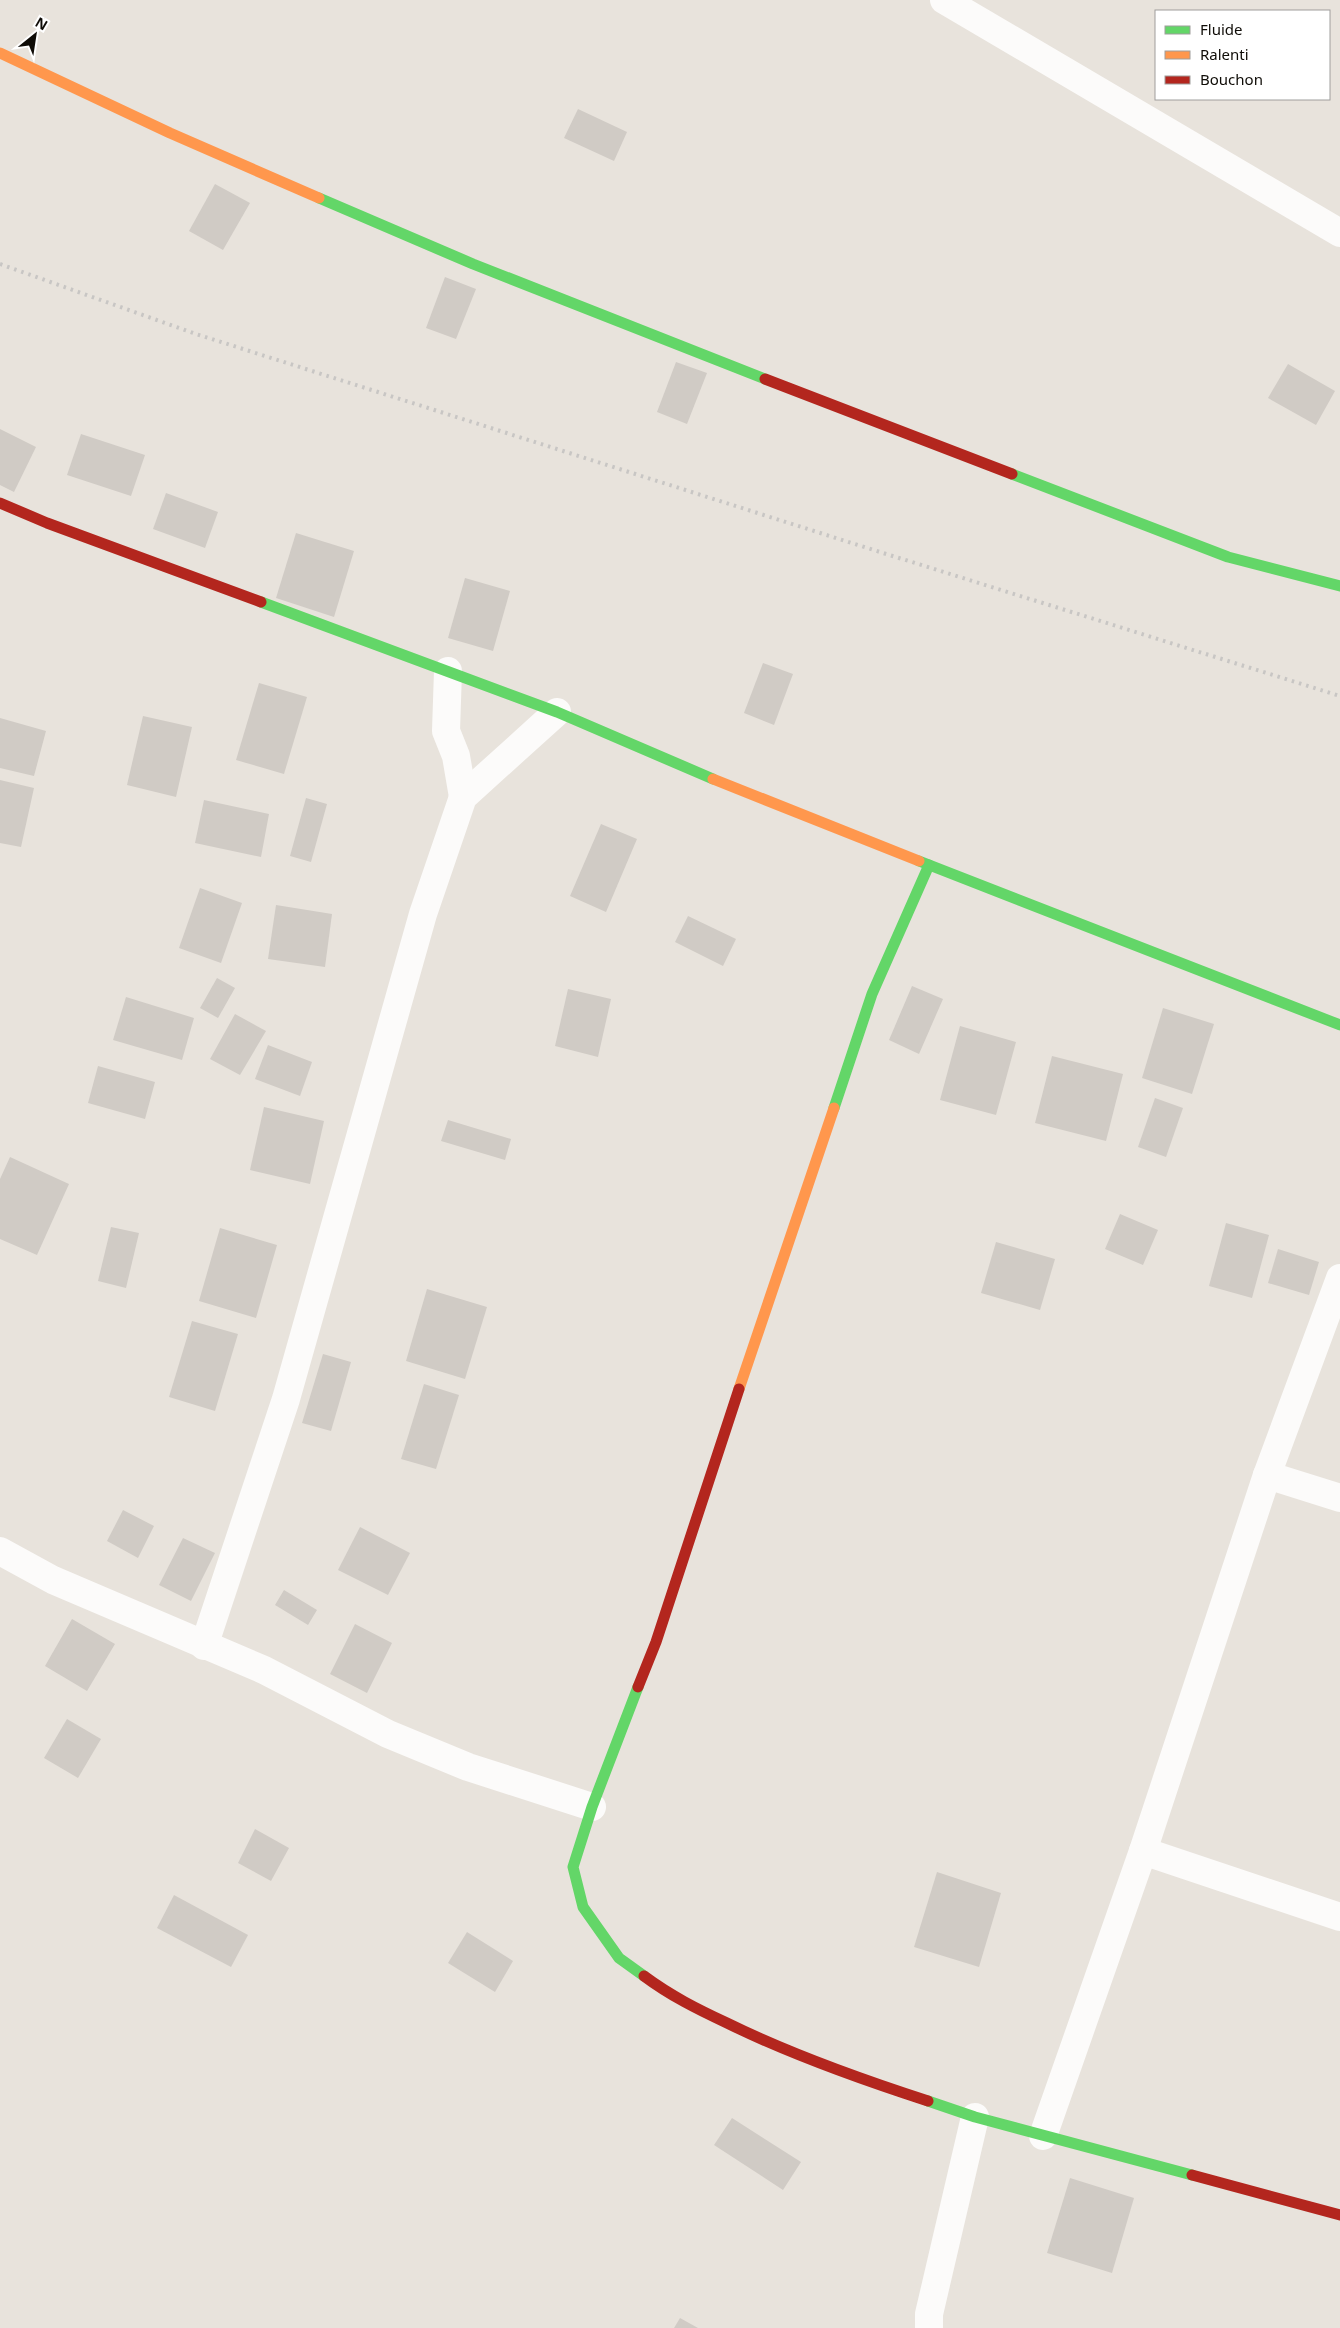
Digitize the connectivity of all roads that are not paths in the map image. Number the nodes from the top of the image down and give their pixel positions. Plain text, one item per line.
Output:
1 (944, 0) edge
2 (0, 53) edge
3 (1340, 234) edge
4 (0, 503) edge
5 (1340, 586) edge
6 (448, 670) junction
7 (557, 712) junction
8 (463, 797) junction
9 (930, 865) junction
10 (1340, 1025) edge
11 (1340, 1278) edge
12 (1267, 1475) junction
13 (1340, 1498) edge
14 (0, 1551) edge
15 (204, 1646) junction
16 (592, 1807) junction
17 (1143, 1851) junction
18 (1340, 1917) edge
19 (975, 2118) junction
20 (1043, 2136) junction
21 (1340, 2215) edge
22 (929, 2328) edge

1 - 3 street
2 - 5 street
4 - 6 street
6 - 7 street
6 - 8 street
7 - 8 street
7 - 9 street
8 - 15 street
9 - 10 street
9 - 16 street
11 - 12 street
12 - 13 street
12 - 17 street
14 - 15 street
15 - 16 street
16 - 19 street
17 - 18 street
17 - 20 street
19 - 20 street
19 - 22 street
20 - 21 street

